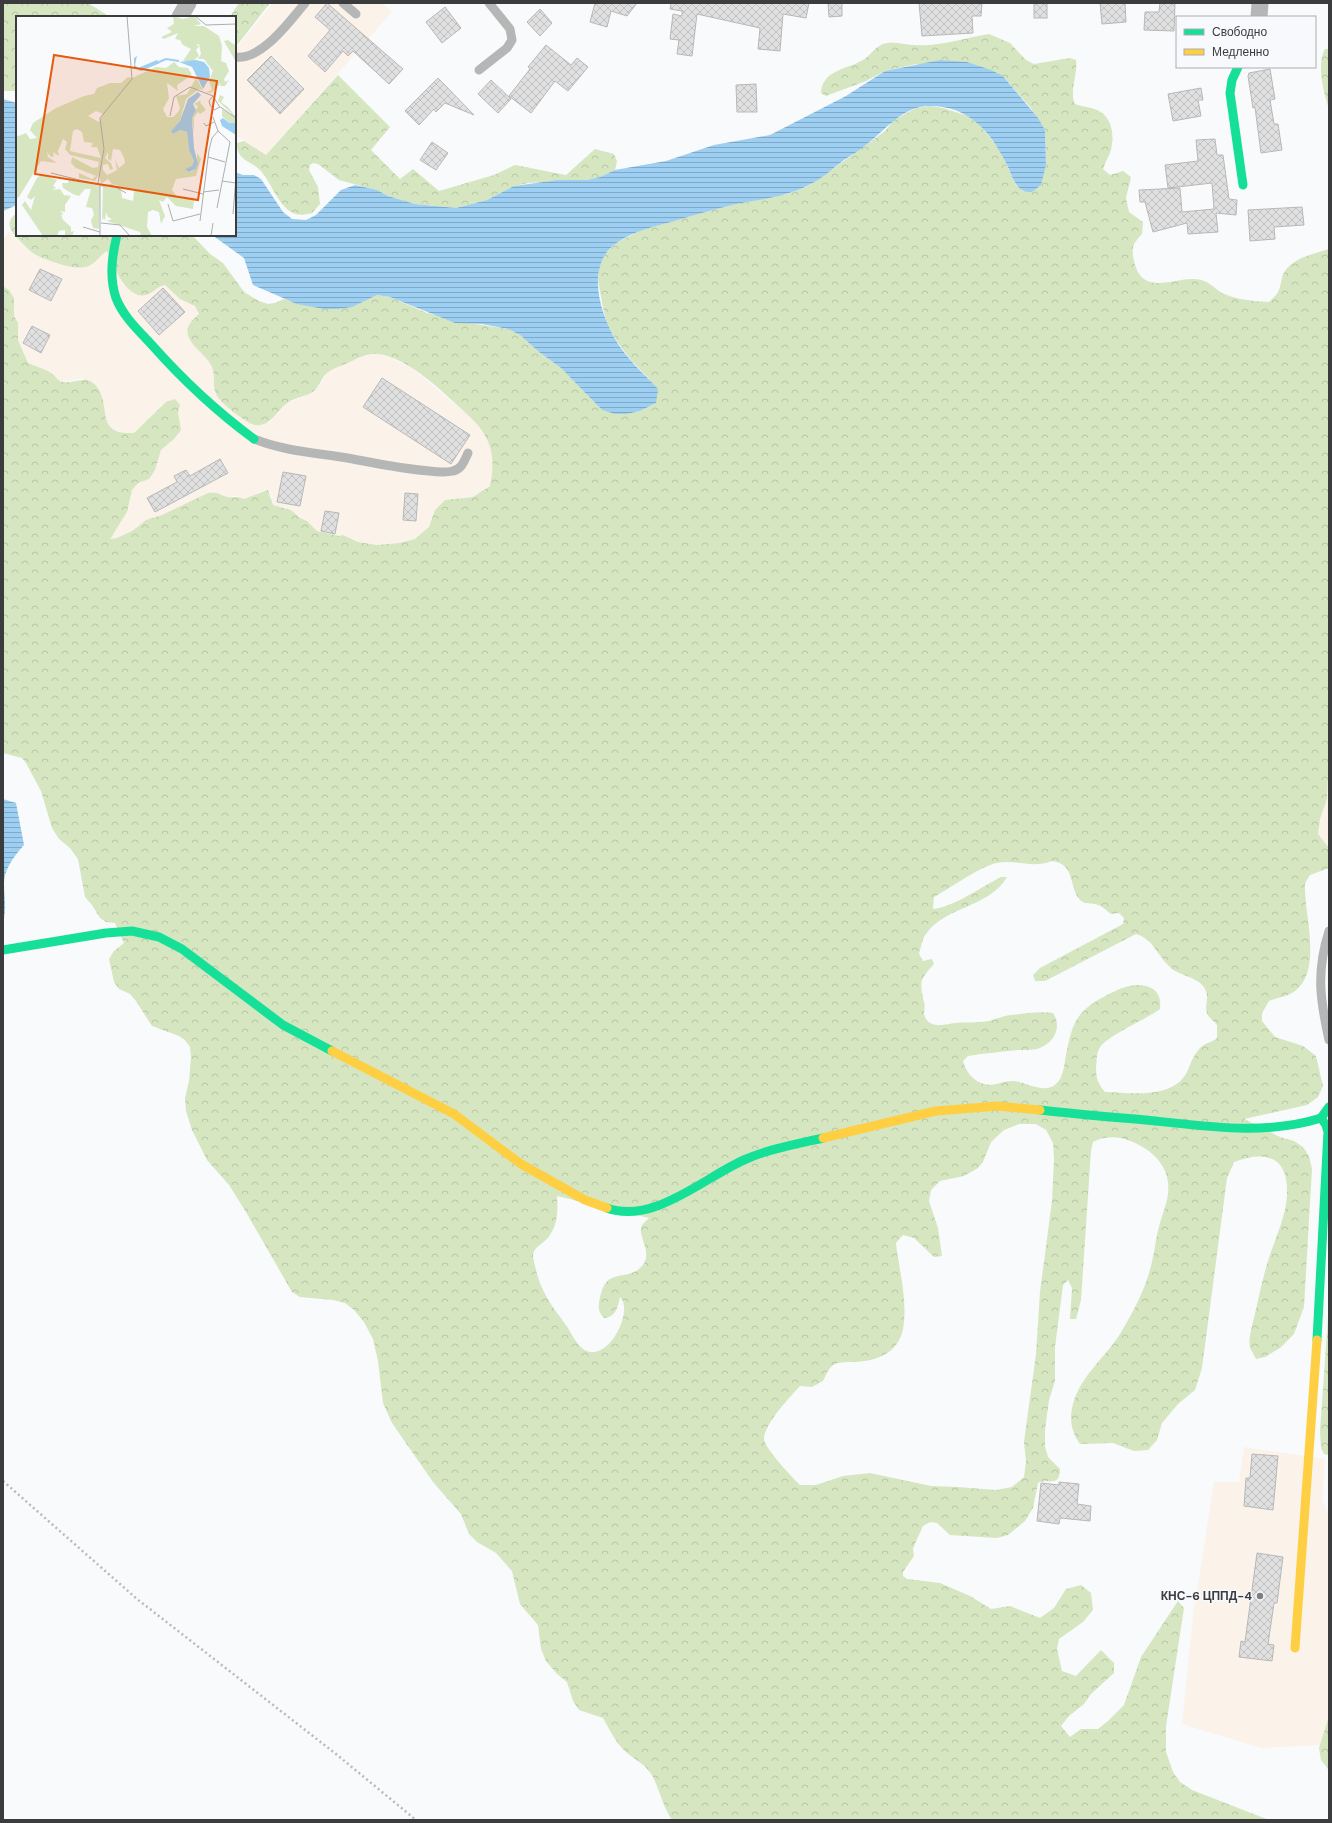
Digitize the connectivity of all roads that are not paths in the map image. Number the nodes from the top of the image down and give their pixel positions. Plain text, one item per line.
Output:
1 (188, 3) edge
2 (305, 3) edge
3 (343, 3) edge
4 (489, 3) edge
5 (1260, 3) edge
6 (356, 14) dead end
7 (181, 16) edge
8 (1259, 16) edge
9 (236, 57) edge
10 (1238, 68) edge
11 (479, 70) dead end
12 (1243, 185) dead end
13 (117, 236) edge
14 (254, 439) joint
15 (468, 454) dead end
16 (1329, 931) edge
17 (3, 950) edge
18 (1329, 1040) edge
19 (1329, 1107) edge
20 (1321, 1118) junction
21 (1295, 1648) dead end

1 - 7 street
2 - 9 lane
3 - 6 lane
4 - 11 lane
5 - 8 street
10 - 12 street
13 - 14 street
14 - 15 lane
16 - 18 lane
17 - 20 street
19 - 20 street
20 - 21 street

